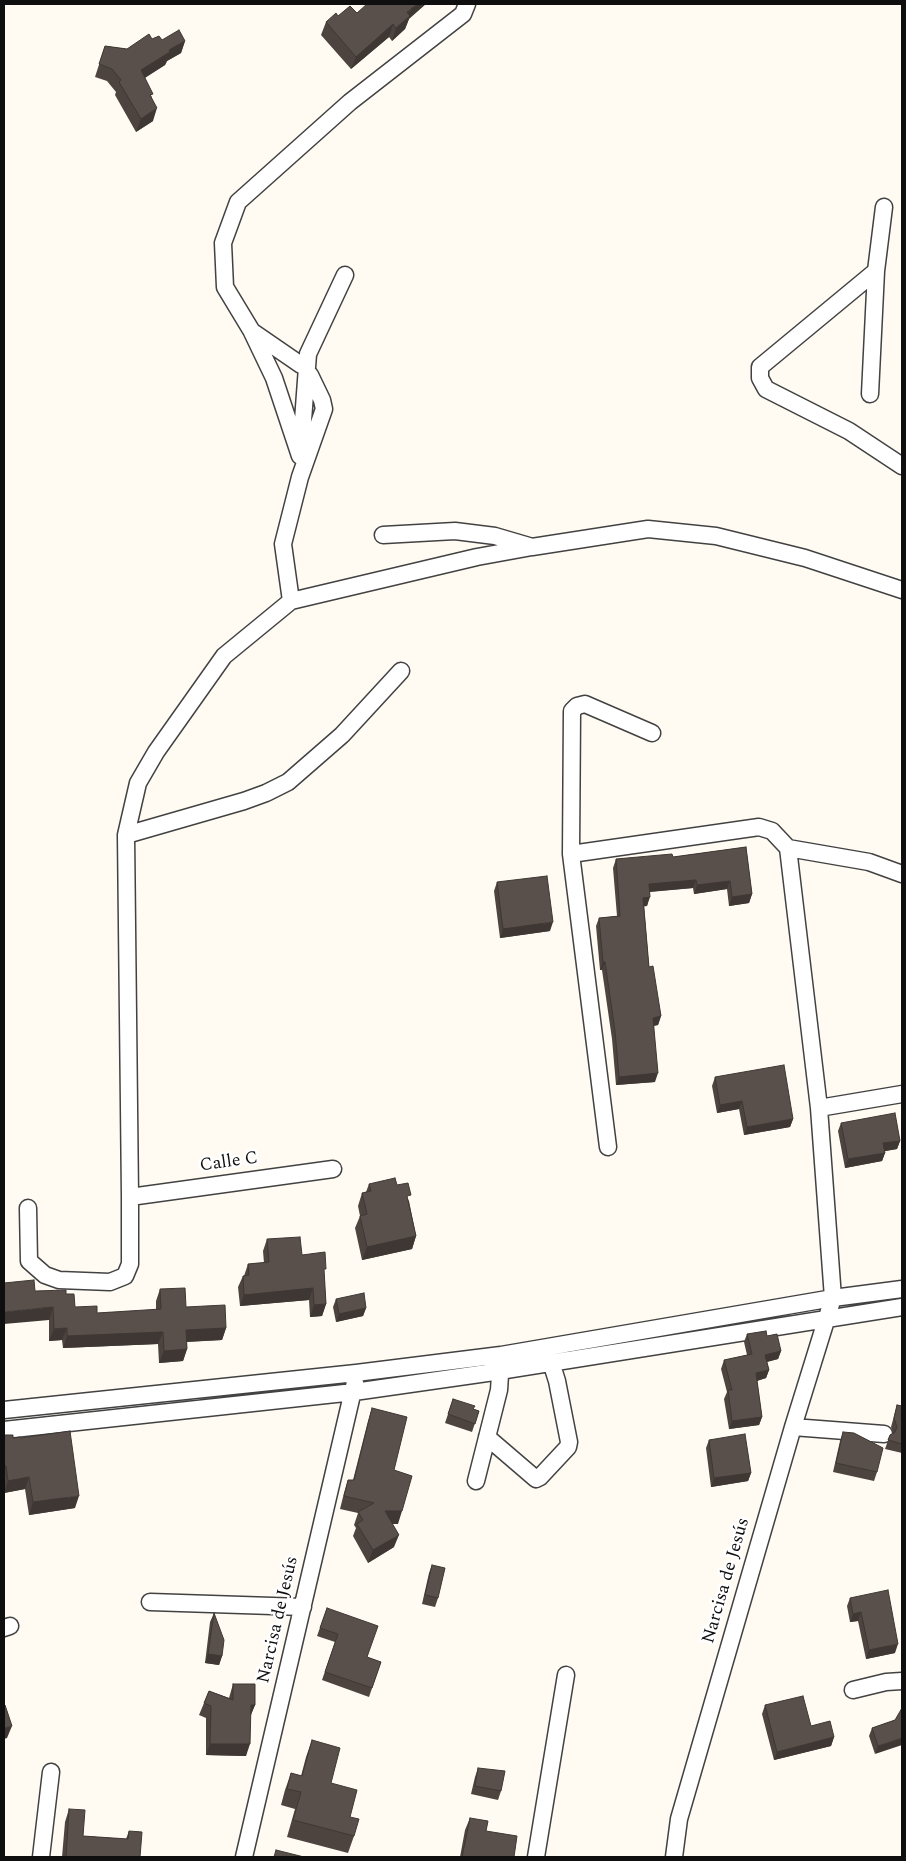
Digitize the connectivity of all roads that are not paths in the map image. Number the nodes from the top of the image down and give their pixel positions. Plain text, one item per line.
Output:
1 (466, 4) edge
2 (884, 207) dead end
3 (876, 272) junction
4 (345, 275) dead end
5 (251, 330) junction
6 (870, 394) dead end
7 (300, 456) junction
8 (902, 466) edge
9 (300, 477) junction
10 (383, 535) dead end
11 (532, 547) junction
12 (902, 590) edge
13 (291, 600) junction
14 (401, 671) dead end
15 (652, 733) dead end
16 (126, 834) junction
17 (788, 848) junction
18 (571, 854) junction
19 (902, 874) edge
20 (902, 1094) edge
21 (819, 1108) junction
22 (608, 1147) dead end
23 (333, 1168) dead end
24 (130, 1197) junction
25 (28, 1208) dead end
26 (902, 1289) edge
27 (833, 1298) junction
28 (902, 1307) edge
29 (827, 1318) junction
30 (551, 1362) junction
31 (501, 1363) junction
32 (356, 1373) junction
33 (354, 1392) junction
34 (4, 1410) edge
35 (793, 1426) junction
36 (4, 1430) edge
37 (884, 1434) dead end
38 (487, 1437) junction
39 (476, 1481) dead end
40 (150, 1602) dead end
41 (303, 1607) junction
42 (566, 1675) dead end
43 (902, 1681) edge
44 (853, 1690) dead end
45 (51, 1772) dead end
46 (41, 1857) edge
47 (244, 1857) edge
48 (536, 1857) edge
49 (674, 1857) edge

1 - 5 street
2 - 3 street
3 - 6 street
3 - 8 street
4 - 7 street
5 - 7 street
5 - 9 street
7 - 9 street
9 - 13 street
10 - 11 street
11 - 12 street
11 - 13 street
13 - 16 street
14 - 16 street
15 - 18 street
16 - 24 street
17 - 18 street
17 - 19 street
17 - 21 street
18 - 22 street
20 - 21 street
21 - 27 street
23 - 24 street, Calle C
24 - 25 street
26 - 27 street
27 - 29 street, Narcisa de Jesús
27 - 31 street
28 - 29 street
29 - 30 street
29 - 35 street, Narcisa de Jesús
30 - 31 street
30 - 38 street
31 - 32 street
31 - 33 street
31 - 38 street
32 - 33 street, Narcisa de Jesús
32 - 34 street
33 - 36 street
33 - 41 street, Narcisa de Jesús
35 - 37 street
35 - 49 street, Narcisa de Jesús
38 - 39 street
40 - 41 street
41 - 47 street, Narcisa de Jesús
42 - 48 street
43 - 44 street
45 - 46 street

